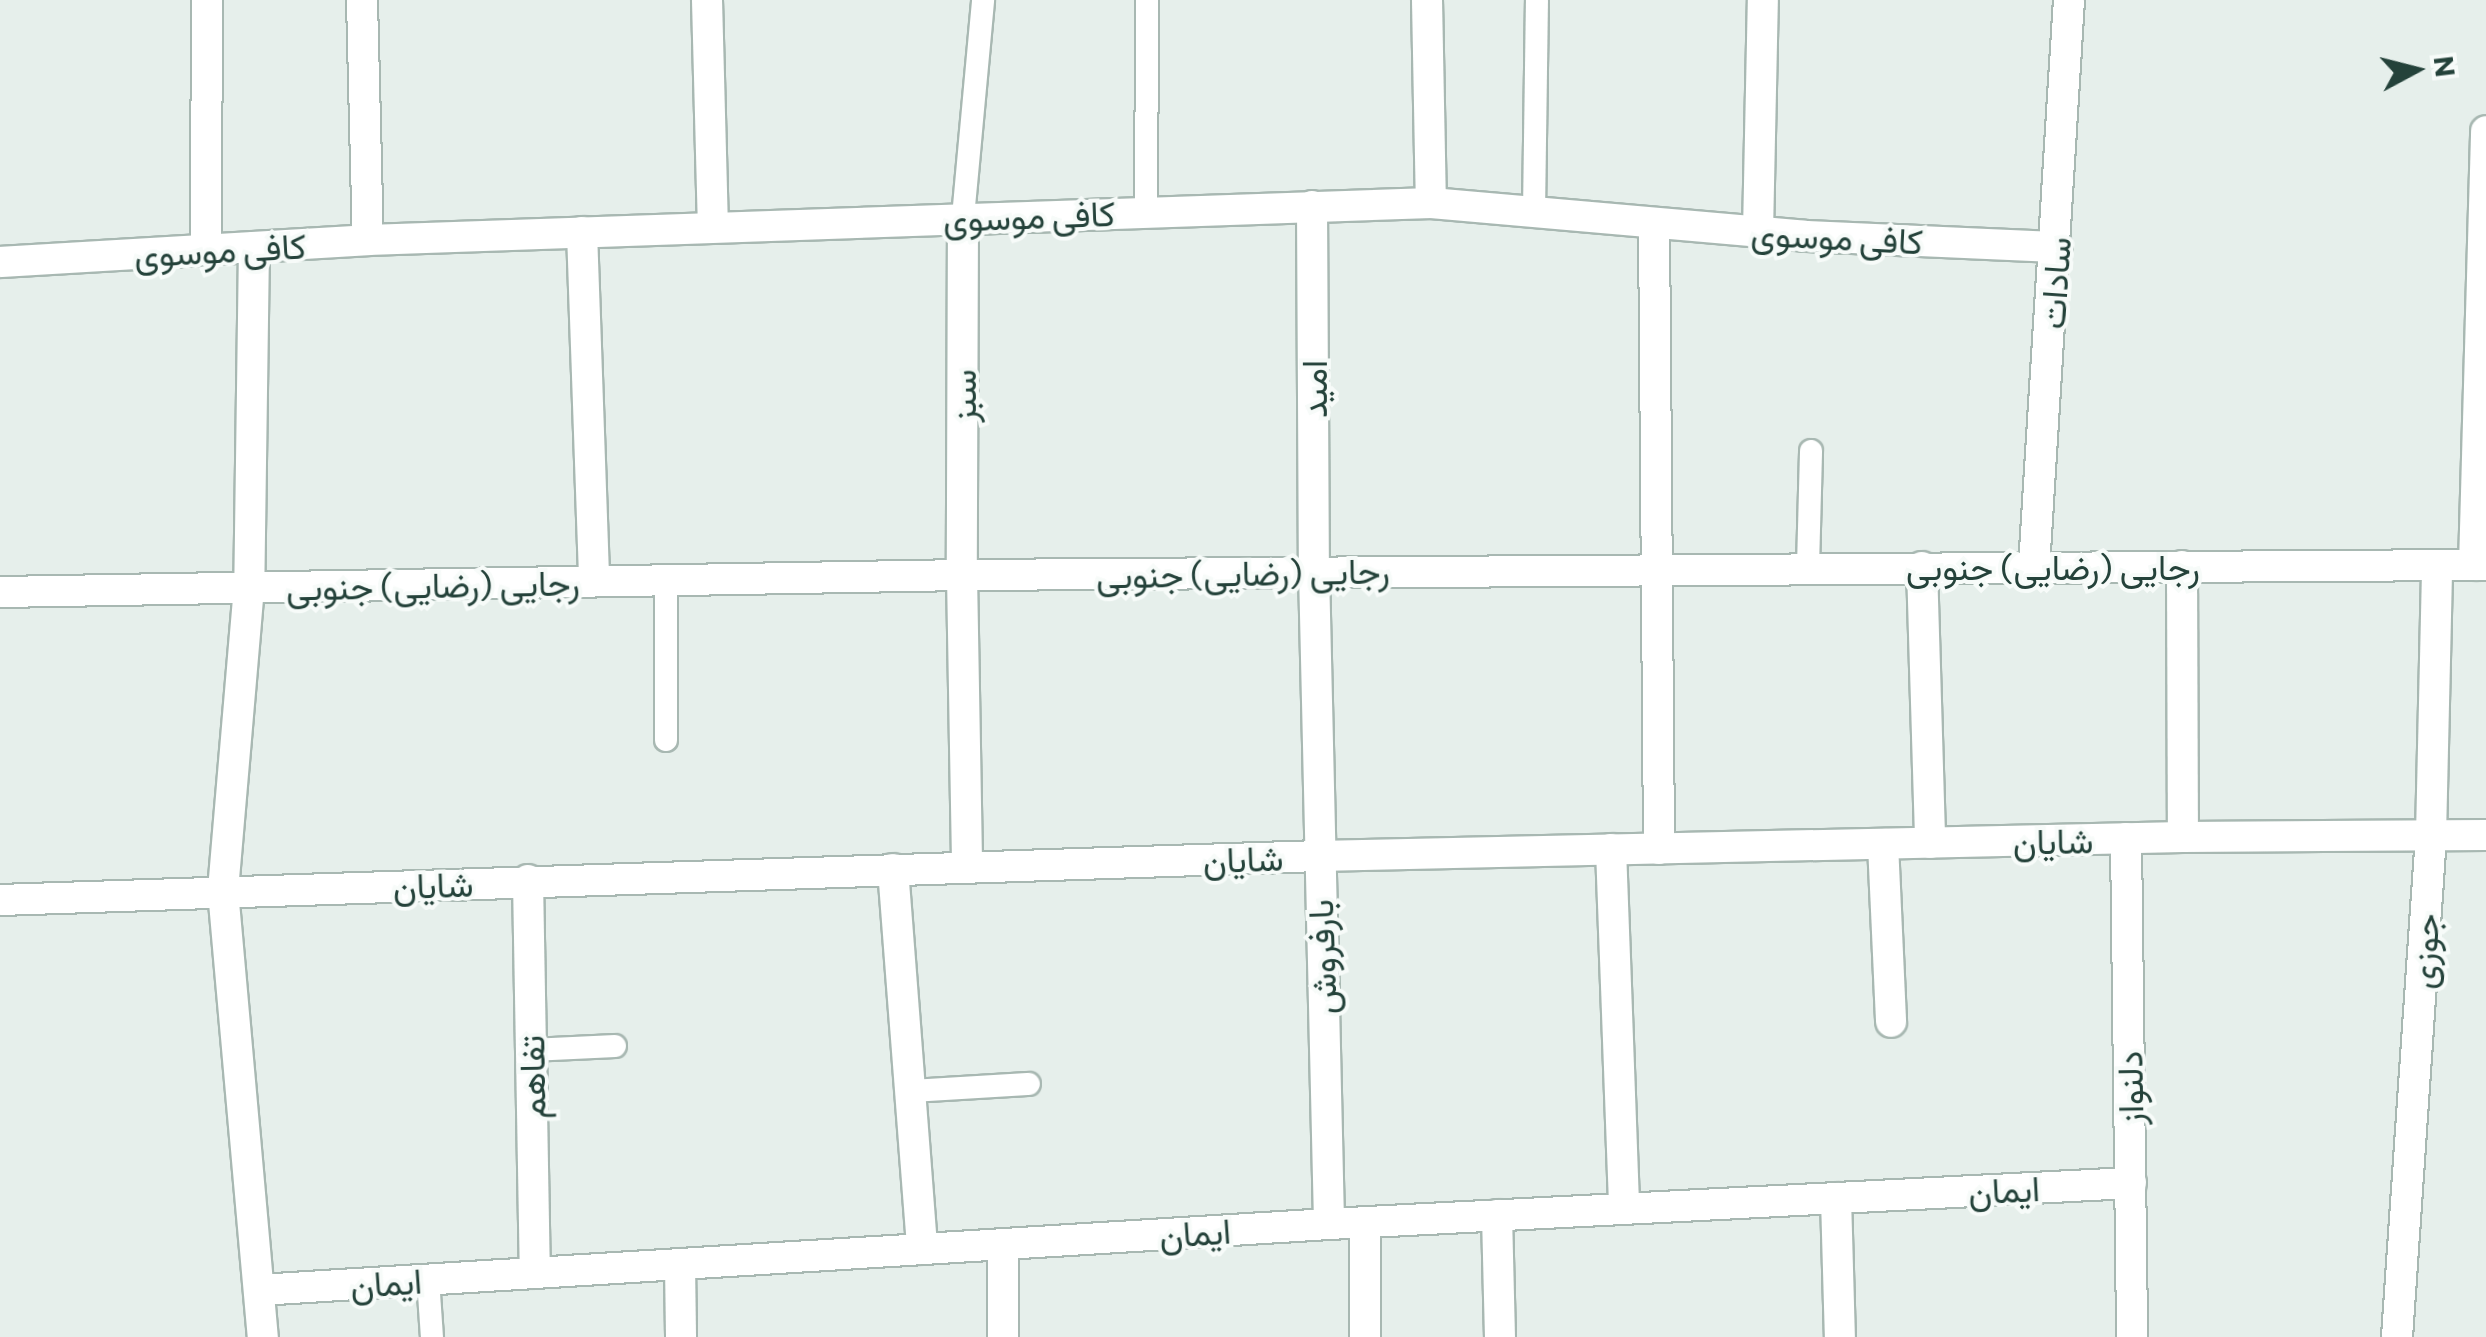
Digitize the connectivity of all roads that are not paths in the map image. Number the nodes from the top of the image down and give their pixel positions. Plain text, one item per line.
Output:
1 (207, 0) edge
2 (362, 0) edge
3 (707, 0) edge
4 (983, 0) edge
5 (1148, 0) edge
6 (1427, 0) edge
7 (1537, 0) edge
8 (1763, 0) edge
9 (2069, 0) edge
10 (2486, 131) edge
11 (1431, 204) junction
12 (1312, 206) junction
13 (1146, 211) junction
14 (1534, 212) junction
15 (963, 216) junction
16 (1654, 223) junction
17 (713, 226) junction
18 (582, 232) junction
19 (1758, 232) junction
20 (368, 240) junction
21 (254, 247) junction
22 (2057, 247) junction
23 (206, 250) junction
24 (0, 262) edge
25 (1811, 450) dead end
26 (2438, 565) junction
27 (2480, 565) edge
28 (2034, 566) junction
29 (2182, 566) junction
30 (1808, 567) junction
31 (1922, 567) junction
32 (1654, 568) junction
33 (1314, 571) junction
34 (962, 575) junction
35 (666, 580) junction
36 (594, 581) junction
37 (250, 587) junction
38 (0, 592) edge
39 (666, 740) dead end
40 (2486, 835) edge
41 (2431, 836) junction
42 (2183, 837) junction
43 (2126, 838) junction
44 (1930, 842) junction
45 (1883, 844) junction
46 (1611, 849) junction
47 (1659, 849) junction
48 (1318, 856) junction
49 (967, 866) junction
50 (892, 869) junction
51 (528, 880) junction
52 (223, 891) junction
53 (0, 900) edge
54 (1891, 1022) dead end
55 (615, 1046) dead end
56 (531, 1050) junction
57 (1030, 1084) dead end
58 (910, 1091) junction
59 (2131, 1183) junction
60 (1836, 1198) junction
61 (1624, 1209) junction
62 (1496, 1215) junction
63 (1366, 1222) junction
64 (1329, 1224) junction
65 (1003, 1244) junction
66 (922, 1249) junction
67 (680, 1264) junction
68 (535, 1273) junction
69 (428, 1279) junction
70 (259, 1290) junction
71 (264, 1337) edge
72 (432, 1337) edge
73 (680, 1337) edge
74 (1003, 1337) edge
75 (1365, 1337) edge
76 (1500, 1337) edge
77 (1840, 1337) edge
78 (2132, 1337) edge
79 (2397, 1337) edge

1 - 23 street
2 - 20 street
3 - 17 street
4 - 15 lane
5 - 13 lane
6 - 11 street
7 - 14 lane
8 - 19 street
9 - 22 street, سادات
10 - 27 street
11 - 12 street, کافی موسوی
11 - 14 street, کافی موسوی
12 - 13 street, کافی موسوی
12 - 33 street, امید
13 - 15 street, کافی موسوی
14 - 16 street, کافی موسوی
15 - 17 street, کافی موسوی
15 - 34 street, سبز
16 - 19 street, کافی موسوی
16 - 32 street
17 - 18 street, کافی موسوی
18 - 20 street, کافی موسوی
18 - 36 street
19 - 22 street, کافی موسوی
20 - 21 street, کافی موسوی
21 - 23 street, کافی موسوی
21 - 37 street
22 - 28 street, سادات
23 - 24 street, کافی موسوی
25 - 30 lane
26 - 27 street, رجایی (رضایی) جنوبی
26 - 29 street, رجایی (رضایی) جنوبی
26 - 41 street, جوزی
28 - 29 street, رجایی (رضایی) جنوبی
28 - 31 street, رجایی (رضایی) جنوبی
29 - 42 street
30 - 31 street, رجایی (رضایی) جنوبی
30 - 32 street, رجایی (رضایی) جنوبی
31 - 44 street
32 - 33 street, رجایی (رضایی) جنوبی
32 - 47 street
33 - 34 street, رجایی (رضایی) جنوبی
33 - 48 street, بارفروش
34 - 35 street, رجایی (رضایی) جنوبی
34 - 49 street, سبز
35 - 36 street, رجایی (رضایی) جنوبی
35 - 39 lane
36 - 37 street, رجایی (رضایی) جنوبی
37 - 38 street, رجایی (رضایی) جنوبی
37 - 52 street
40 - 41 street, شایان
41 - 42 street, شایان
41 - 79 street, جوزی
42 - 43 street, شایان
43 - 44 street, شایان
43 - 59 street, دلنواز
44 - 45 street, شایان
45 - 47 street, شایان
45 - 54 street
46 - 47 street, شایان
46 - 48 street, شایان
46 - 61 street
48 - 49 street, شایان
48 - 64 street, بارفروش
49 - 50 street, شایان
50 - 51 street, شایان
50 - 58 street
51 - 52 street, شایان
51 - 56 street, تفاهم
52 - 53 street, شایان
52 - 70 street
55 - 56 lane
56 - 68 street, تفاهم
57 - 58 lane
58 - 66 street
59 - 60 street, ایمان
59 - 78 street, دلنواز
60 - 61 street, ایمان
60 - 77 street
61 - 62 street, ایمان
62 - 63 street, ایمان
62 - 76 street
63 - 64 street, ایمان
63 - 75 street
64 - 65 street, ایمان
65 - 66 street, ایمان
65 - 74 street
66 - 67 street, ایمان
67 - 68 street, ایمان
67 - 73 street
68 - 69 street, ایمان
69 - 70 street, ایمان
69 - 72 lane
70 - 71 street

